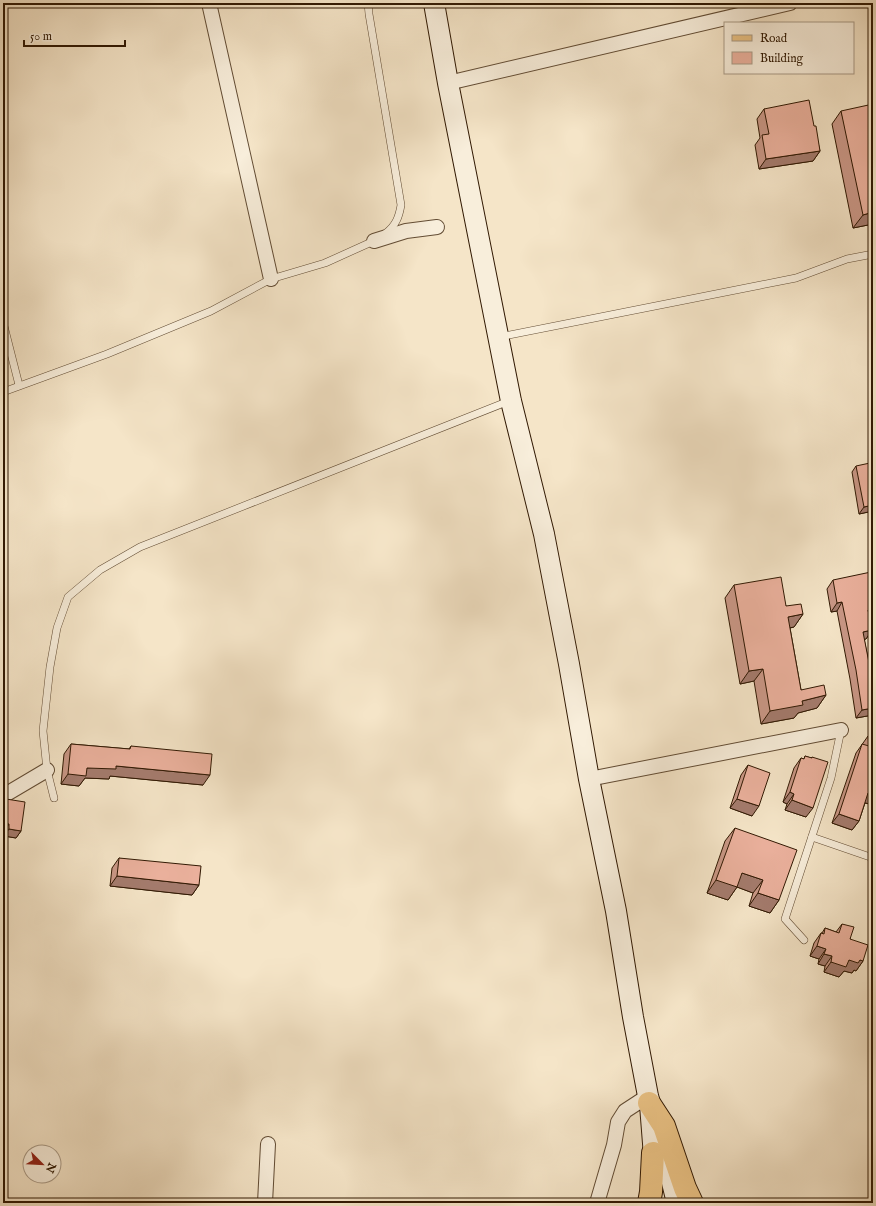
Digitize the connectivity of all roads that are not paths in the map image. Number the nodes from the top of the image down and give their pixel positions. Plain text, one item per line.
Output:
1 (209, 3) edge
2 (368, 3) edge
3 (434, 3) edge
4 (790, 3) edge
5 (448, 83) junction
6 (437, 227) dead end
7 (374, 241) junction
8 (873, 254) edge
9 (271, 279) junction
10 (3, 322) edge
11 (499, 337) junction
12 (19, 386) junction
13 (3, 392) edge
14 (511, 401) junction
15 (841, 730) joint
16 (47, 770) junction
17 (589, 778) junction
18 (3, 796) edge
19 (54, 798) dead end
20 (812, 837) junction
21 (873, 858) edge
22 (804, 940) dead end
23 (649, 1099) junction
24 (268, 1144) dead end
25 (653, 1153) junction
26 (265, 1203) edge
27 (597, 1203) edge
28 (649, 1203) edge
29 (660, 1203) edge
30 (677, 1203) edge
31 (692, 1203) edge

1 - 9 street
2 - 7 lane
3 - 5 main road
4 - 5 street
5 - 11 main road
6 - 7 street
7 - 9 lane
8 - 11 lane
9 - 12 lane
10 - 12 lane
11 - 14 main road
12 - 13 lane
14 - 16 lane
14 - 17 main road
15 - 17 street
15 - 20 lane
16 - 18 street
16 - 19 lane
17 - 23 main road
20 - 21 lane
20 - 22 lane
23 - 25 main road
23 - 27 street
23 - 30 main road
23 - 31 main road
24 - 26 street
25 - 28 main road
25 - 29 main road

